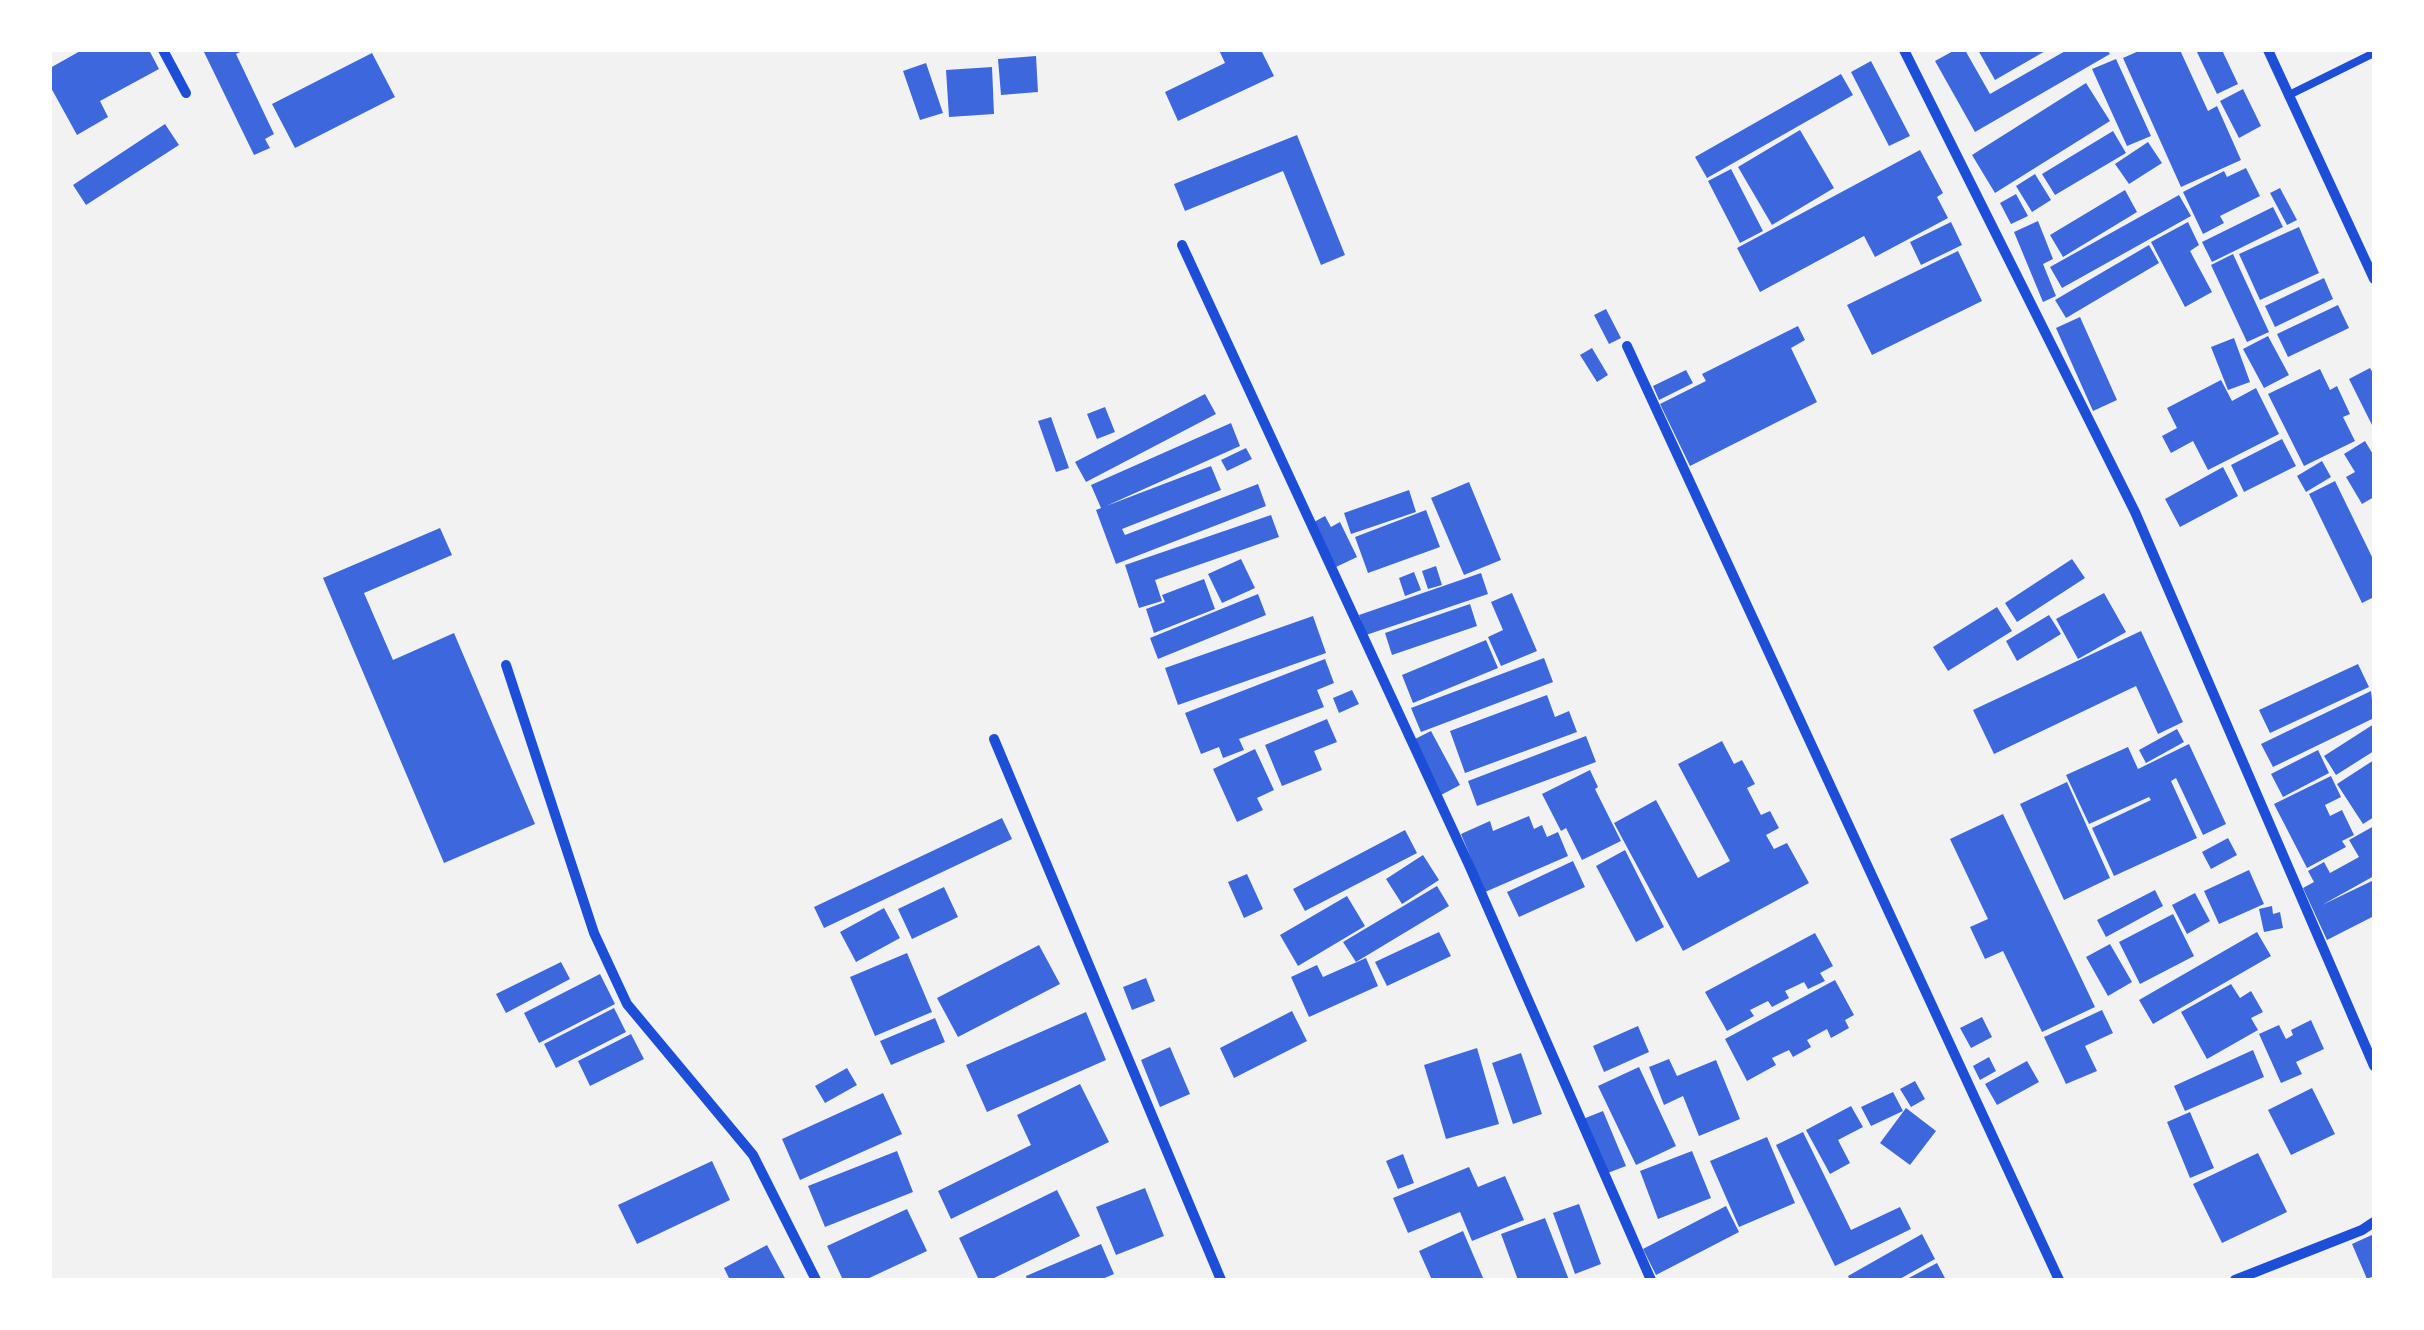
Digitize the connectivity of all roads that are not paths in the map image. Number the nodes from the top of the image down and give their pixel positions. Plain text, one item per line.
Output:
1 (163, 50) edge
2 (1904, 50) edge
3 (2268, 50) edge
4 (2374, 53) edge
5 (186, 93) dead end
6 (2289, 95) junction
7 (1182, 245) dead end
8 (2374, 279) edge
9 (1628, 346) dead end
10 (506, 665) dead end
11 (994, 739) dead end
12 (2374, 1066) edge
13 (2374, 1222) edge
14 (816, 1280) edge
15 (1221, 1280) edge
16 (1651, 1280) edge
17 (2059, 1280) edge
18 (2236, 1280) edge

1 - 5 street
2 - 12 street
3 - 6 street
4 - 6 lane
6 - 8 street
7 - 16 street
9 - 17 street
10 - 14 street
11 - 15 street
13 - 18 street

